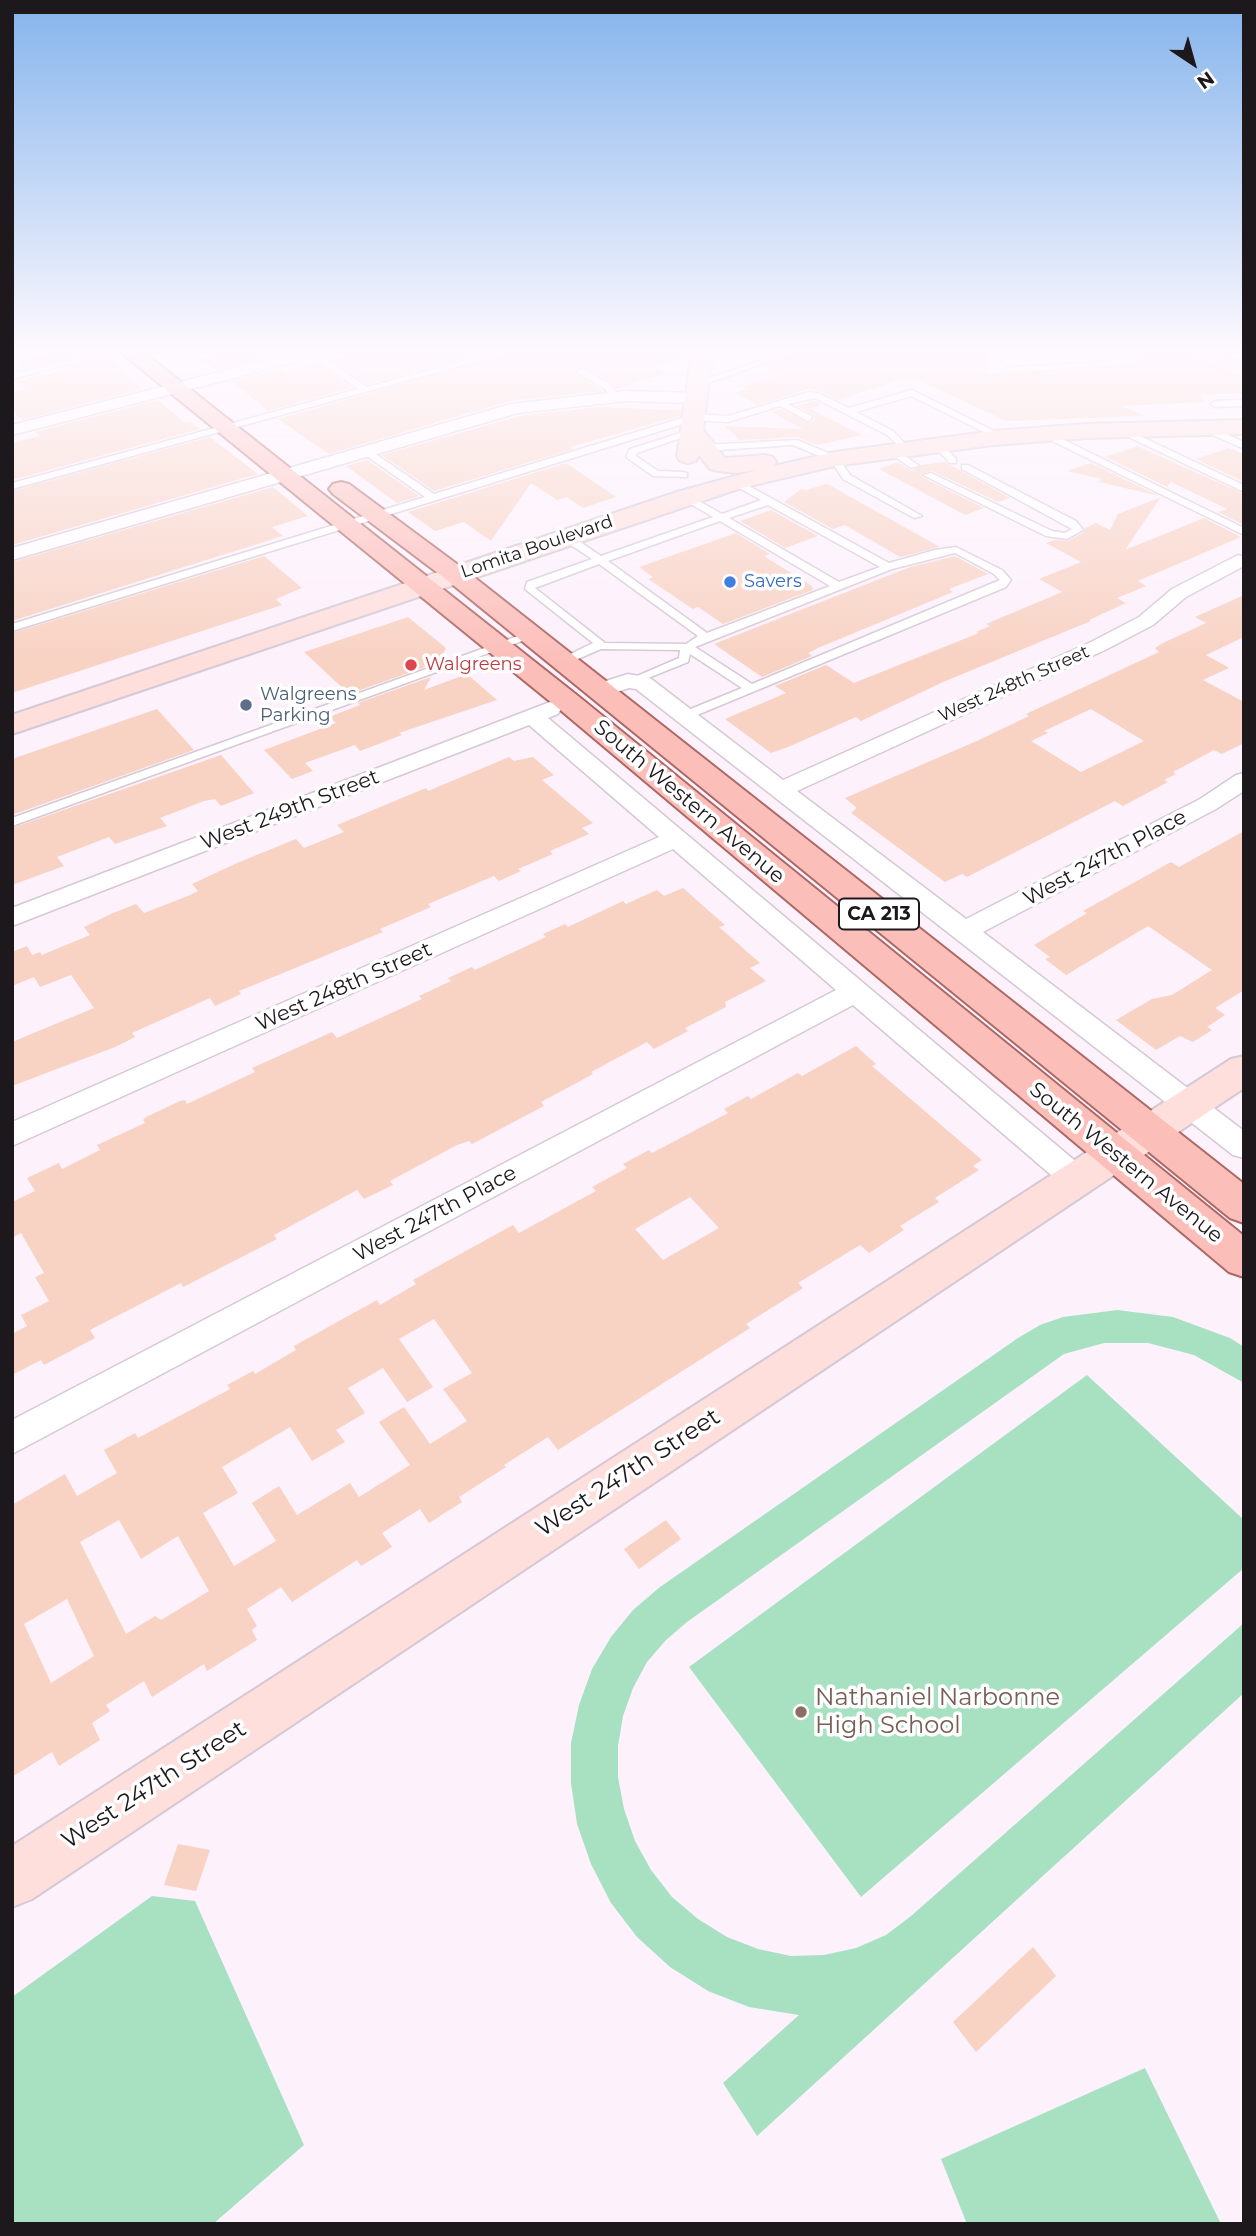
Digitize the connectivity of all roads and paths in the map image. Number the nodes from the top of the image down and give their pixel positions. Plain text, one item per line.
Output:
1 (125, 455) edge
2 (260, 455) edge
3 (296, 455) edge
4 (354, 455) edge
5 (371, 455) edge
6 (569, 455) edge
7 (632, 455) edge
8 (690, 455) edge
9 (712, 455) edge
10 (897, 455) edge
11 (948, 455) edge
12 (1088, 455) edge
13 (1175, 455) edge
14 (835, 459) junction
15 (953, 461) dead end
16 (312, 467) junction
17 (965, 467) dead end
18 (285, 475) junction
19 (928, 475) dead end
20 (735, 482) junction
21 (12, 486) edge
22 (684, 486) junction
23 (1244, 489) edge
24 (433, 498) junction
25 (769, 501) junction
26 (377, 515) junction
27 (917, 516) dead end
28 (720, 518) junction
29 (346, 525) junction
30 (1244, 532) edge
31 (566, 537) junction
32 (12, 554) edge
33 (600, 560) junction
34 (1238, 561) dead end
35 (888, 567) junction
36 (456, 575) junction
37 (423, 586) junction
38 (838, 586) junction
39 (12, 628) edge
40 (529, 635) junction
41 (706, 636) junction
42 (498, 646) junction
43 (599, 646) junction
44 (688, 647) junction
45 (562, 662) junction
46 (634, 680) junction
47 (751, 689) junction
48 (583, 696) junction
49 (532, 716) junction
50 (685, 716) junction
51 (12, 725) edge
52 (1244, 780) edge
53 (780, 790) junction
54 (12, 822) edge
55 (676, 839) junction
56 (12, 918) edge
57 (963, 932) junction
58 (857, 991) junction
59 (1244, 1069) edge
60 (1189, 1104) junction
61 (12, 1135) edge
62 (1131, 1141) junction
63 (1244, 1147) edge
64 (1075, 1178) junction
65 (1244, 1207) edge
66 (1244, 1260) edge
67 (12, 1438) edge
68 (12, 1879) edge

1 - 21 lane
2 - 18 main road, South Western Avenue / CA 213
3 - 16 main road, South Western Avenue / CA 213
4 - 16 street
5 - 24 lane
6 - 24 lane
7 - 22 lane
8 - 22 main road
9 - 14 main road
10 - 14 main road, Lomita Boulevard
11 - 15 lane
12 - 30 lane
13 - 23 lane
14 - 20 main road, Lomita Boulevard
14 - 27 lane
16 - 18 street
16 - 26 main road, South Western Avenue / CA 213
17 - 19 lane
18 - 29 main road, South Western Avenue / CA 213
18 - 32 street
20 - 22 main road, Lomita Boulevard
20 - 25 lane
22 - 28 lane
22 - 31 main road, Lomita Boulevard
24 - 26 lane
25 - 28 lane
25 - 35 lane
26 - 29 lane
26 - 36 main road, South Western Avenue / CA 213
28 - 33 lane
28 - 38 lane
29 - 37 main road, South Western Avenue / CA 213
29 - 39 lane
31 - 33 lane
31 - 36 main road, Lomita Boulevard
33 - 41 lane
33 - 43 lane
34 - 53 street, West 248th Street
35 - 38 lane
35 - 47 lane
36 - 37 main road, Lomita Boulevard
36 - 40 main road, South Western Avenue / CA 213
37 - 42 main road, South Western Avenue / CA 213
37 - 51 main road, Lomita Boulevard
38 - 41 lane
40 - 42 lane
40 - 45 main road, South Western Avenue / CA 213
41 - 44 lane
42 - 48 main road, South Western Avenue / CA 213
42 - 54 lane
43 - 44 lane
43 - 45 lane
44 - 46 lane
44 - 47 lane
45 - 48 main road, South Western Avenue / CA 213
46 - 48 street, South Western Avenue
46 - 50 street
47 - 50 lane
48 - 49 street, West 249th Street
48 - 62 main road, South Western Avenue / CA 213
49 - 55 street, South Western Avenue
49 - 56 street, West 249th Street
50 - 53 street
52 - 57 street, West 247th Place
53 - 57 street
55 - 58 street, South Western Avenue
55 - 61 street, West 248th Street
57 - 60 street
58 - 64 street, South Western Avenue
58 - 67 street, West 247th Place
59 - 60 main road, West 247th Street
60 - 62 main road, West 247th Street
60 - 63 street
62 - 64 main road, West 247th Street
62 - 65 main road, South Western Avenue / CA 213
62 - 66 main road, South Western Avenue / CA 213
64 - 68 main road, West 247th Street

